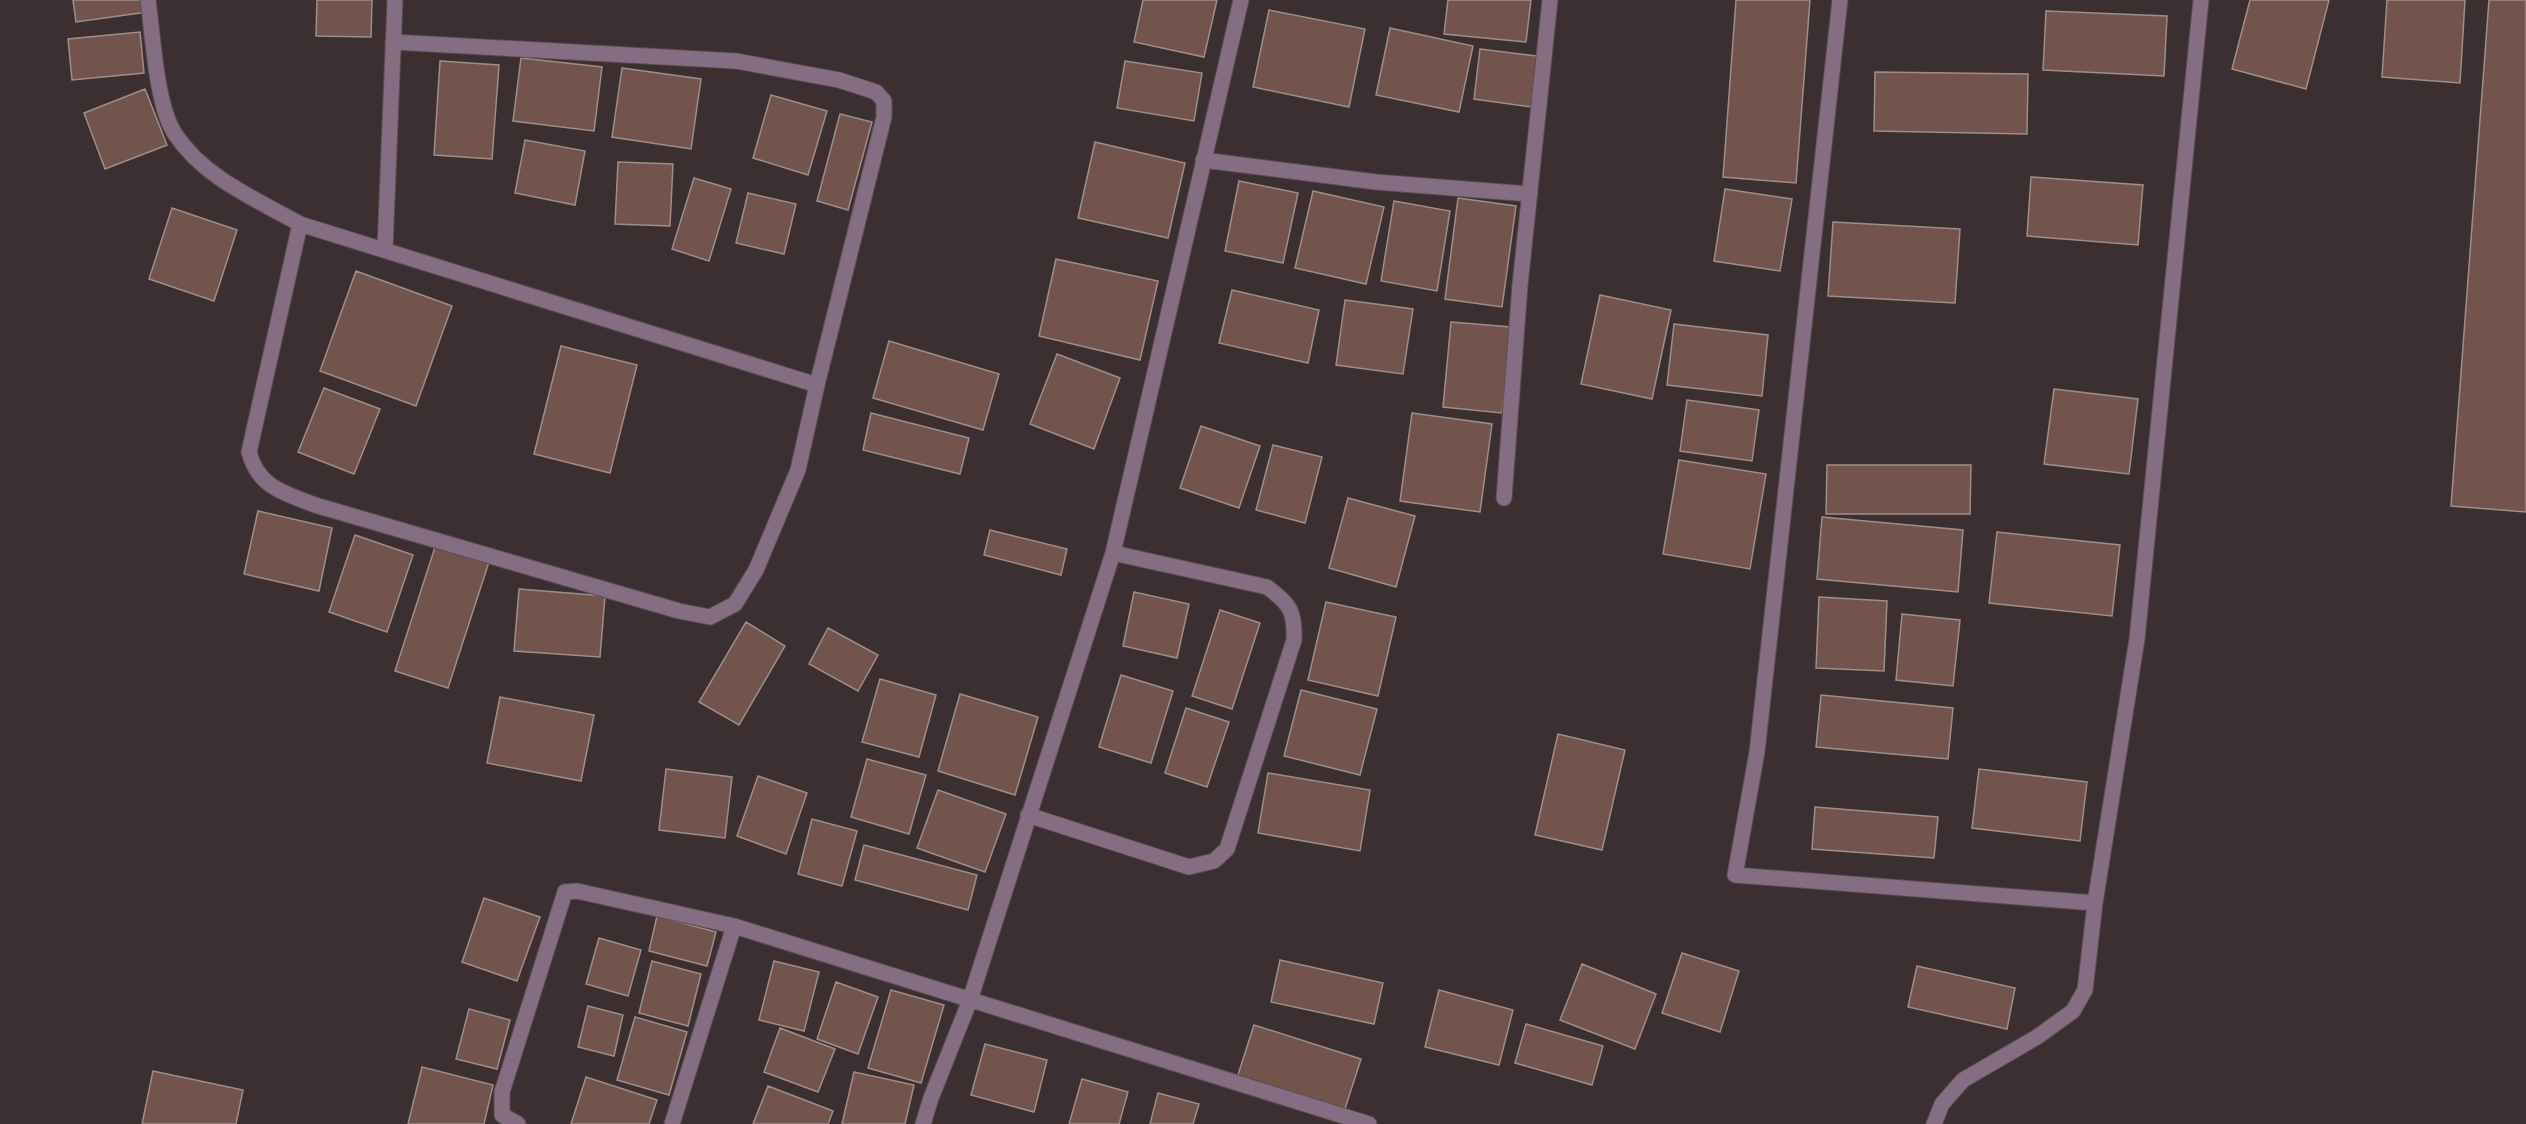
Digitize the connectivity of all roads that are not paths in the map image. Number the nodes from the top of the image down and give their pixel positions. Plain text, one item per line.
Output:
1 (148, 0) edge
2 (394, 0) edge
3 (1241, 0) edge
4 (1550, 0) edge
5 (1840, 0) edge
6 (2201, 0) edge
7 (393, 42) junction
8 (1203, 160) junction
9 (1530, 194) junction
10 (300, 224) junction
11 (386, 249) junction
12 (817, 385) junction
13 (1504, 498) dead end
14 (1113, 553) junction
15 (1028, 815) junction
16 (2095, 903) junction
17 (734, 926) junction
18 (970, 1000) junction
19 (518, 1124) edge
20 (672, 1124) edge
21 (923, 1124) edge
22 (1369, 1124) edge
23 (1934, 1124) edge

1 - 10 street
2 - 7 street
3 - 8 street
4 - 9 street
5 - 16 street
6 - 16 street
7 - 11 street
7 - 12 street
8 - 9 street
8 - 14 street
9 - 13 street
10 - 11 street
10 - 12 street
11 - 12 street
14 - 15 street
14 - 15 street
15 - 18 street
16 - 23 street
17 - 18 street
17 - 19 street
17 - 20 street
18 - 21 street
18 - 22 street

